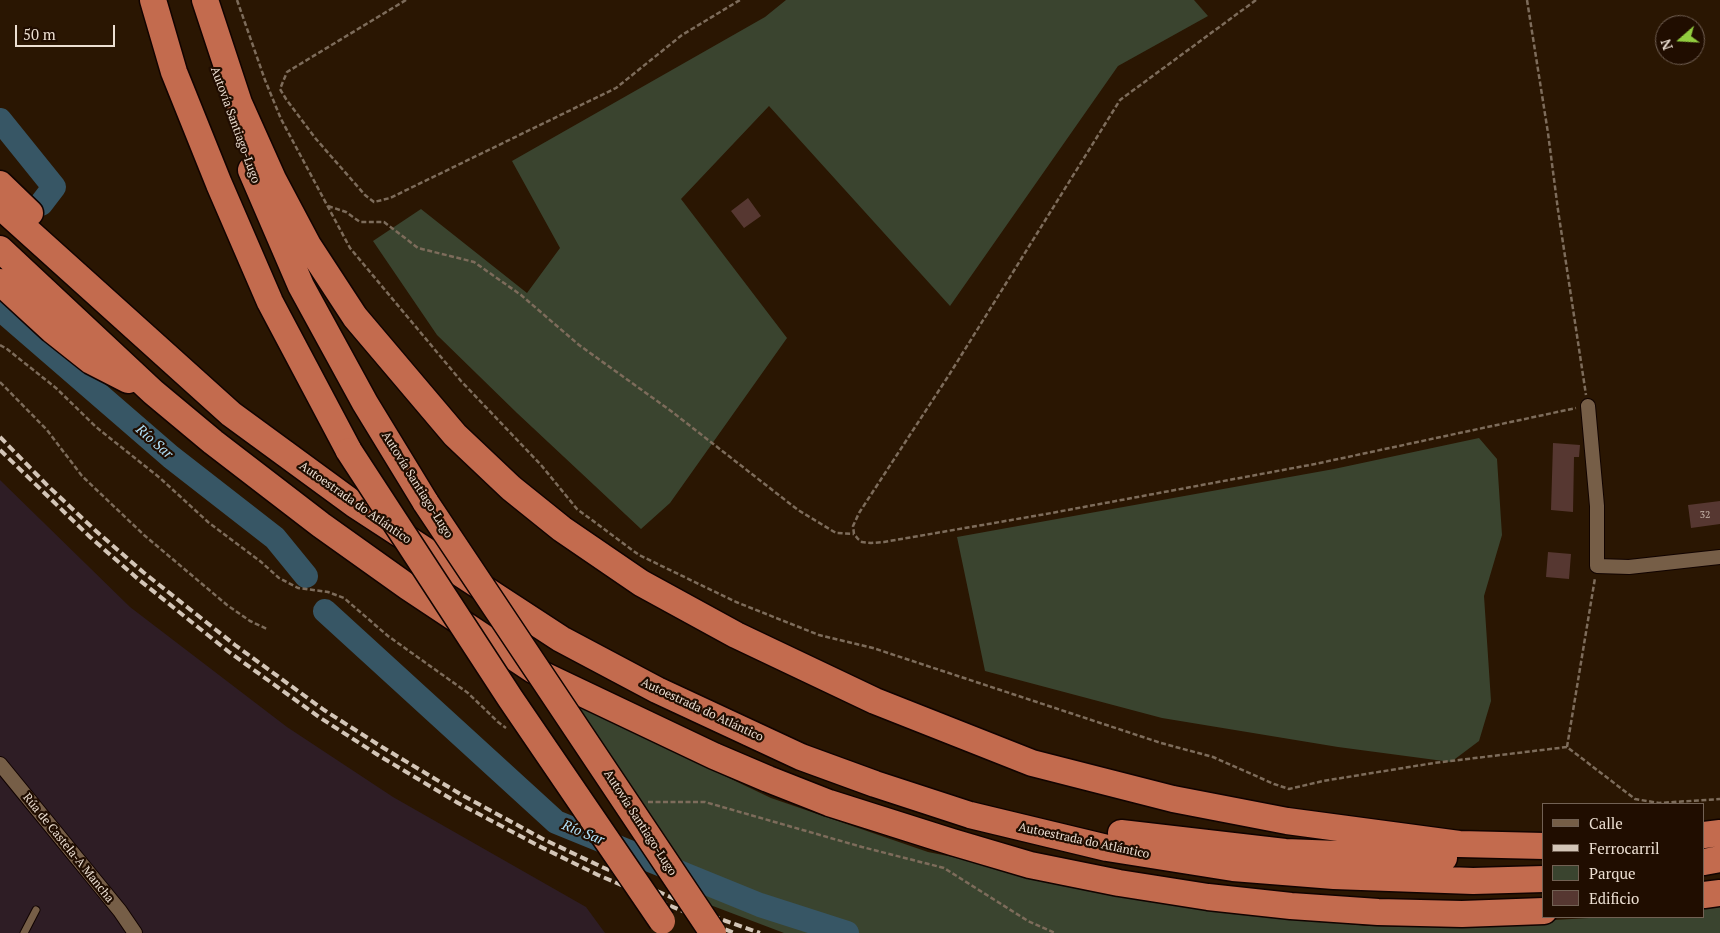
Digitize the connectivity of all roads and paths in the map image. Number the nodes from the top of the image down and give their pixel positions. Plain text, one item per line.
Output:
1 (153, 0) edge
2 (192, 0) edge
3 (205, 0) edge
4 (237, 0) edge
5 (406, 0) edge
6 (740, 0) edge
7 (1256, 0) edge
8 (1526, 0) edge
9 (0, 184) edge
10 (0, 206) edge
11 (327, 206) junction
12 (0, 249) edge
13 (0, 282) edge
14 (0, 345) edge
15 (179, 367) junction
16 (0, 382) edge
17 (153, 392) junction
18 (1588, 406) junction
19 (854, 534) junction
20 (1720, 557) edge
21 (1597, 566) junction
22 (267, 629) dead end
23 (513, 733) dead end
24 (754, 734) junction
25 (1568, 747) junction
26 (0, 764) edge
27 (1720, 799) edge
28 (640, 802) dead end
29 (1720, 833) edge
30 (1705, 835) edge
31 (1542, 846) edge
32 (1542, 855) edge
33 (1720, 859) edge
34 (1705, 862) edge
35 (1542, 879) edge
36 (1720, 893) edge
37 (1705, 895) edge
38 (36, 910) dead end
39 (1542, 911) edge
40 (666, 927) edge
41 (24, 933) edge
42 (135, 933) edge
43 (713, 933) edge
44 (1055, 933) edge

1 - 40 highway, bridge
2 - 43 highway, Autovía Santiago-Lugo, bridge
3 - 31 highway
4 - 11 path
5 - 6 path
7 - 19 path
8 - 18 path
9 - 15 highway
10 - 15 highway, Autoestrada do Atlántico
11 - 19 path
11 - 25 path
12 - 17 highway
13 - 17 highway
14 - 23 path
15 - 24 highway, Autoestrada do Atlántico
16 - 22 path
17 - 39 highway
18 - 19 path
18 - 21 street
20 - 21 street
21 - 25 path
24 - 32 highway
24 - 35 highway, Autoestrada do Atlántico
25 - 27 path
26 - 42 street, Rúa de Castela-A Mancha
28 - 44 path
29 - 30 highway
33 - 34 highway
36 - 37 highway
38 - 41 lane

